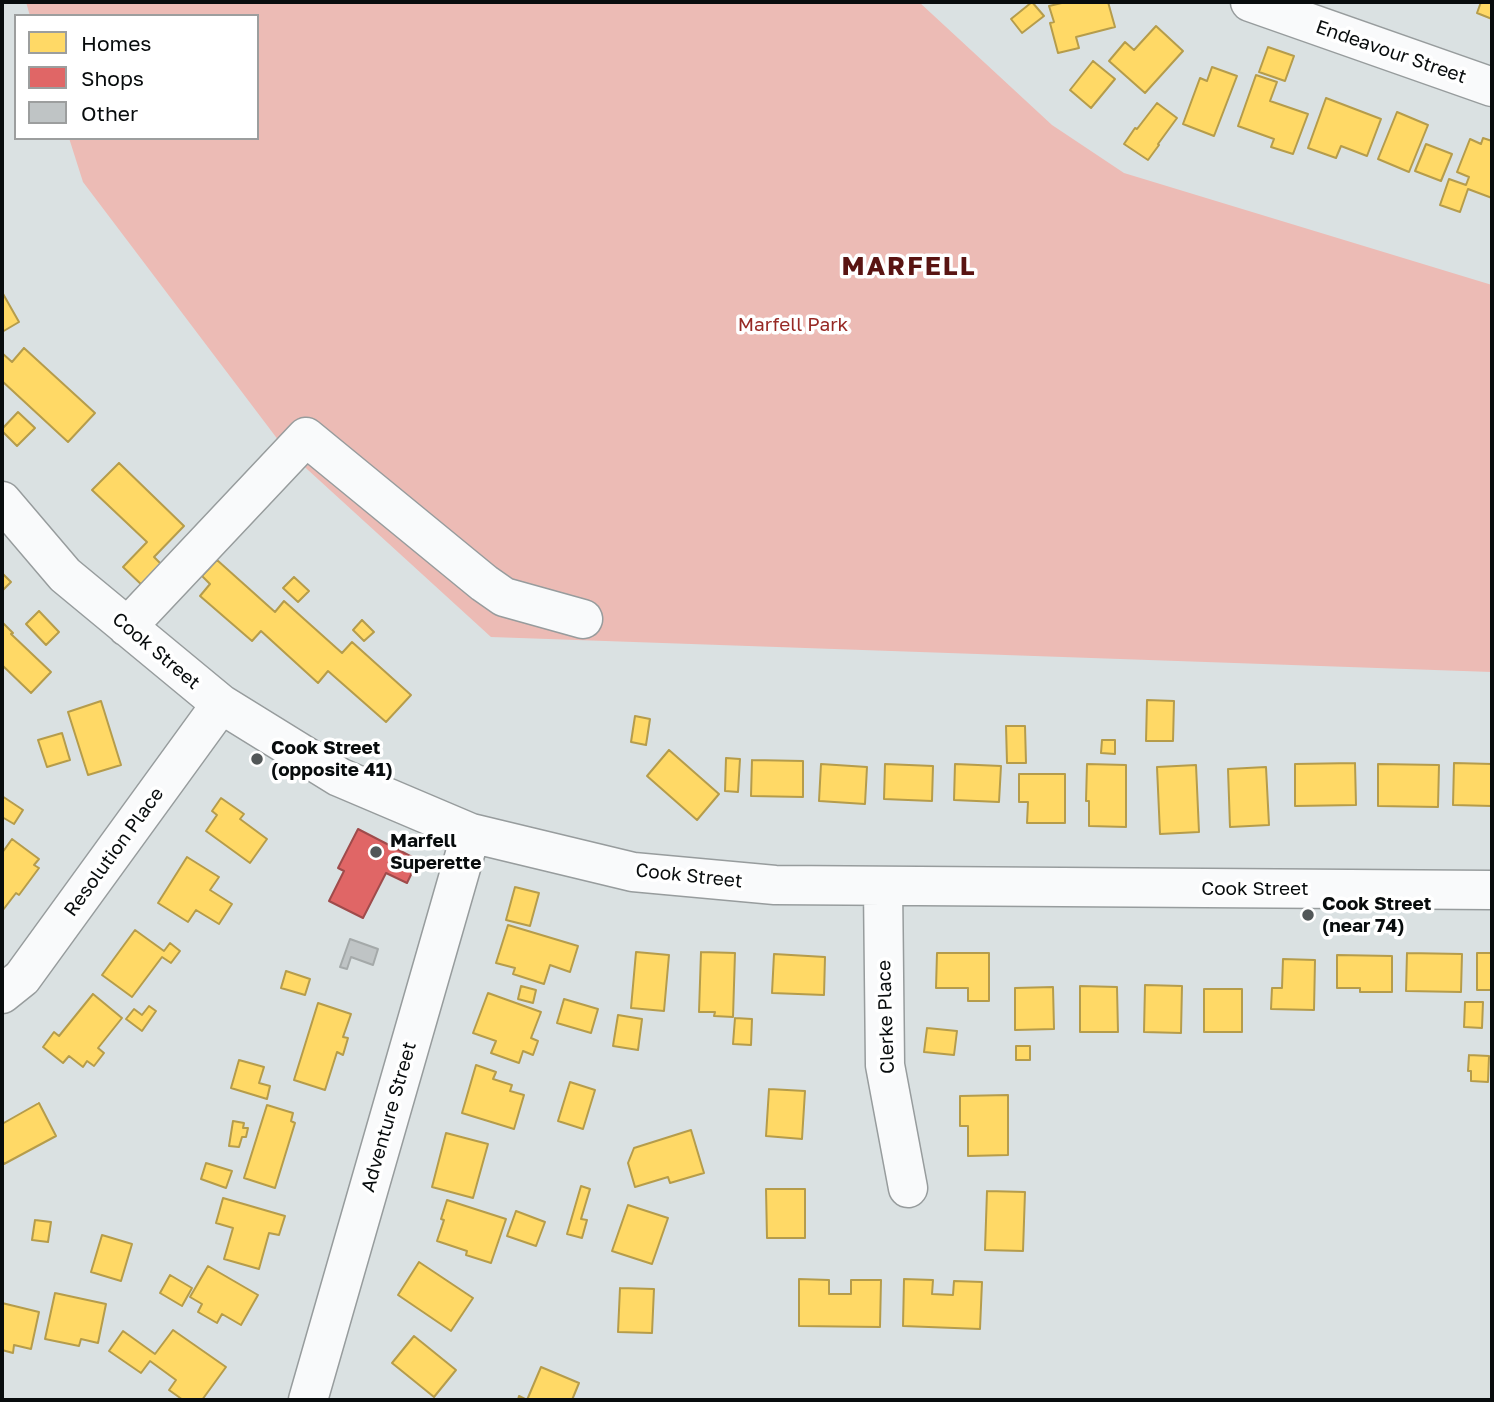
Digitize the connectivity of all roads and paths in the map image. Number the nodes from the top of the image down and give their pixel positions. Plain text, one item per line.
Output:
1 (1251, 2) edge
2 (1492, 87) edge
3 (2, 501) edge
4 (583, 619) dead end
5 (127, 627) junction
6 (220, 704) junction
7 (471, 833) junction
8 (883, 886) junction
9 (1492, 890) edge
10 (2, 994) edge
11 (908, 1188) dead end
12 (308, 1400) edge

1 - 2 street, Endeavour Street
3 - 5 street, Cook Street
4 - 5 street
5 - 6 street, Cook Street
6 - 7 street, Cook Street
6 - 10 street, Resolution Place
7 - 8 street, Cook Street
7 - 12 street, Adventure Street
8 - 9 street, Cook Street
8 - 11 street, Clerke Place

